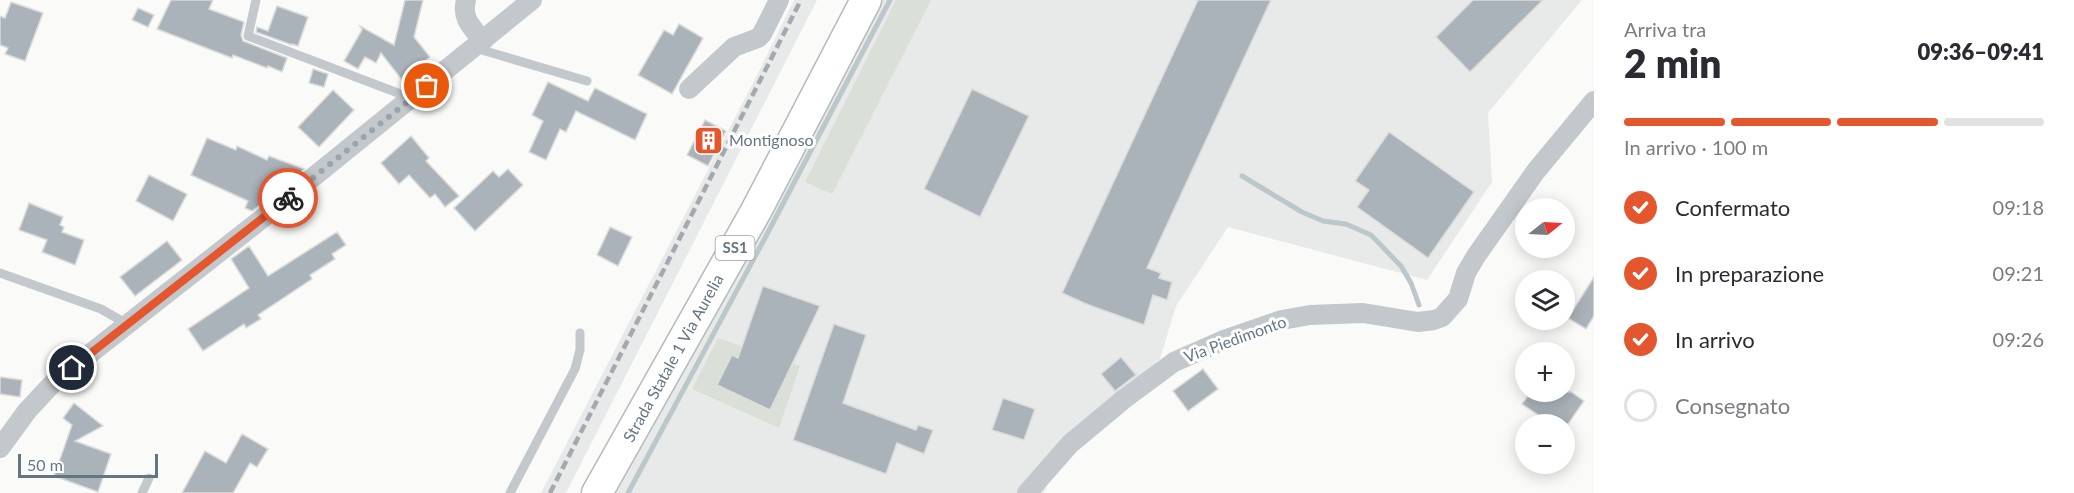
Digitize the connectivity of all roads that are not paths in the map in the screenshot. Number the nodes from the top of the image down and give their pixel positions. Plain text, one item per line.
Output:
1 (256, 0) edge
2 (466, 0) edge
3 (532, 0) edge
4 (779, 0) edge
5 (866, 0) edge
6 (479, 44) junction
7 (587, 81) dead end
8 (689, 89) dead end
9 (411, 98) junction
10 (1594, 101) edge
11 (0, 273) edge
12 (127, 324) junction
13 (580, 333) dead end
14 (0, 448) edge
15 (149, 478) dead end
16 (142, 493) edge
17 (510, 493) edge
18 (597, 493) edge
19 (1027, 493) edge

1 - 9 lane
2 - 6 street
3 - 6 street
4 - 8 street
5 - 18 main road, Strada Statale 1 Via Aurelia / SS1
6 - 7 lane
6 - 9 street
9 - 12 street
10 - 19 street, Via Piedimonto
11 - 12 lane
12 - 14 street
13 - 17 lane
15 - 16 lane

